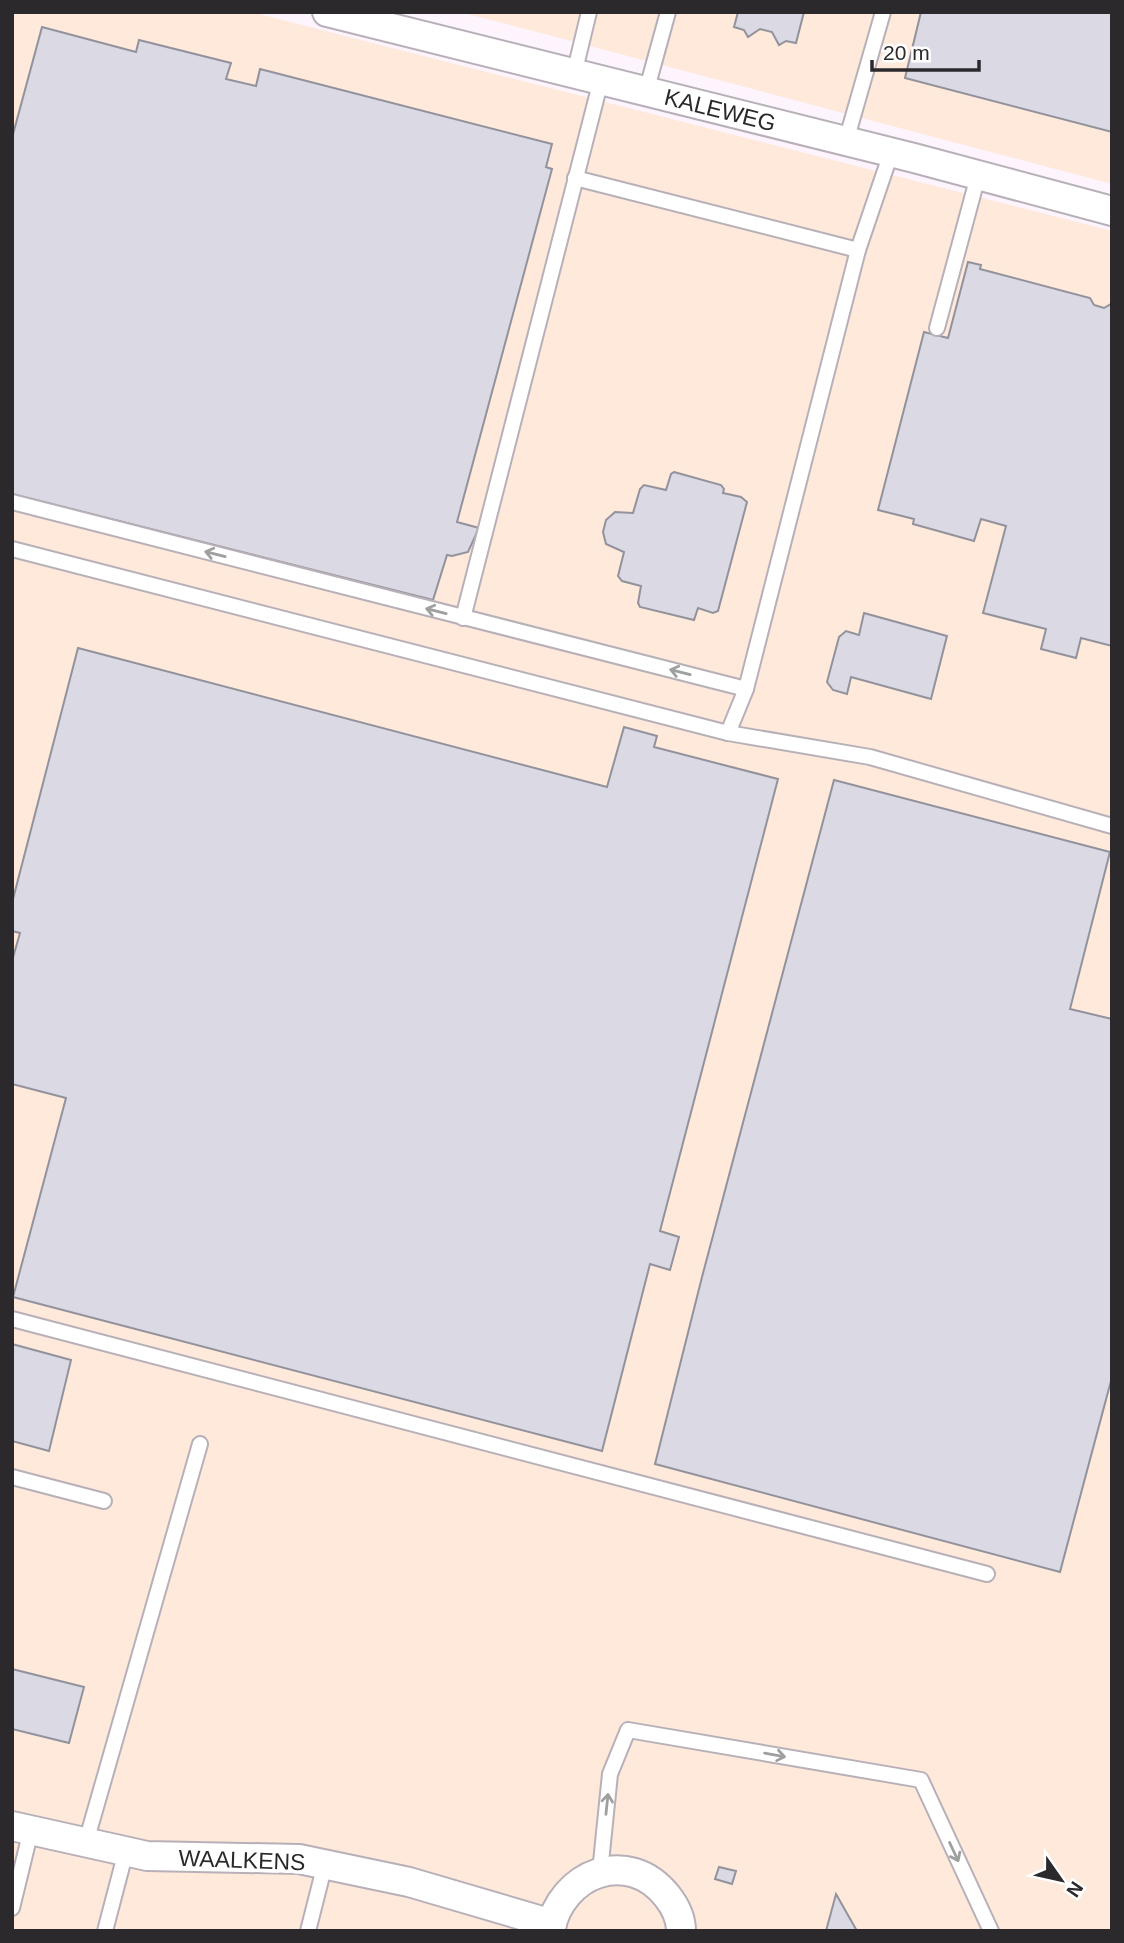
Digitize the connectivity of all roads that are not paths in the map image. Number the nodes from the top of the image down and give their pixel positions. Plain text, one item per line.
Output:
1 (327, 12) edge
2 (589, 12) edge
3 (668, 12) edge
4 (883, 12) edge
5 (574, 74) junction
6 (601, 80) junction
7 (646, 92) junction
8 (846, 141) junction
9 (891, 153) junction
10 (978, 176) junction
11 (575, 178) junction
12 (1112, 211) edge
13 (858, 250) junction
14 (937, 328) dead end
15 (12, 502) edge
16 (12, 548) edge
17 (463, 618) junction
18 (746, 689) junction
19 (729, 733) junction
20 (1112, 825) edge
21 (12, 1319) edge
22 (200, 1444) dead end
23 (12, 1477) edge
24 (104, 1501) dead end
25 (986, 1574) dead end
26 (22, 1828) edge
27 (86, 1842) junction
28 (126, 1851) junction
29 (325, 1864) junction
30 (600, 1872) junction
31 (12, 1908) edge
32 (551, 1927) edge
33 (105, 1931) edge
34 (308, 1931) edge
35 (681, 1931) edge
36 (991, 1931) edge

1 - 5 street, KALEWEG
2 - 5 lane
3 - 7 lane
4 - 8 lane
5 - 6 street, KALEWEG
6 - 7 street, KALEWEG
6 - 11 lane
7 - 8 street, KALEWEG
8 - 9 street, KALEWEG
9 - 10 street, KALEWEG
9 - 13 lane
10 - 12 street, KALEWEG
10 - 14 lane
11 - 13 lane
11 - 17 lane
13 - 18 lane
17 -> 15 lane
16 - 19 lane
18 -> 17 lane
18 - 19 lane
19 - 20 lane
21 - 25 lane
22 - 27 lane
23 - 24 lane
26 - 27 street, WAALKENS
26 - 31 lane
27 - 28 street, WAALKENS
28 - 29 street, WAALKENS
28 - 33 lane
29 - 32 street, WAALKENS
29 - 34 lane
30 - 32 street, WAALKENS
30 - 35 street
30 -> 36 lane

